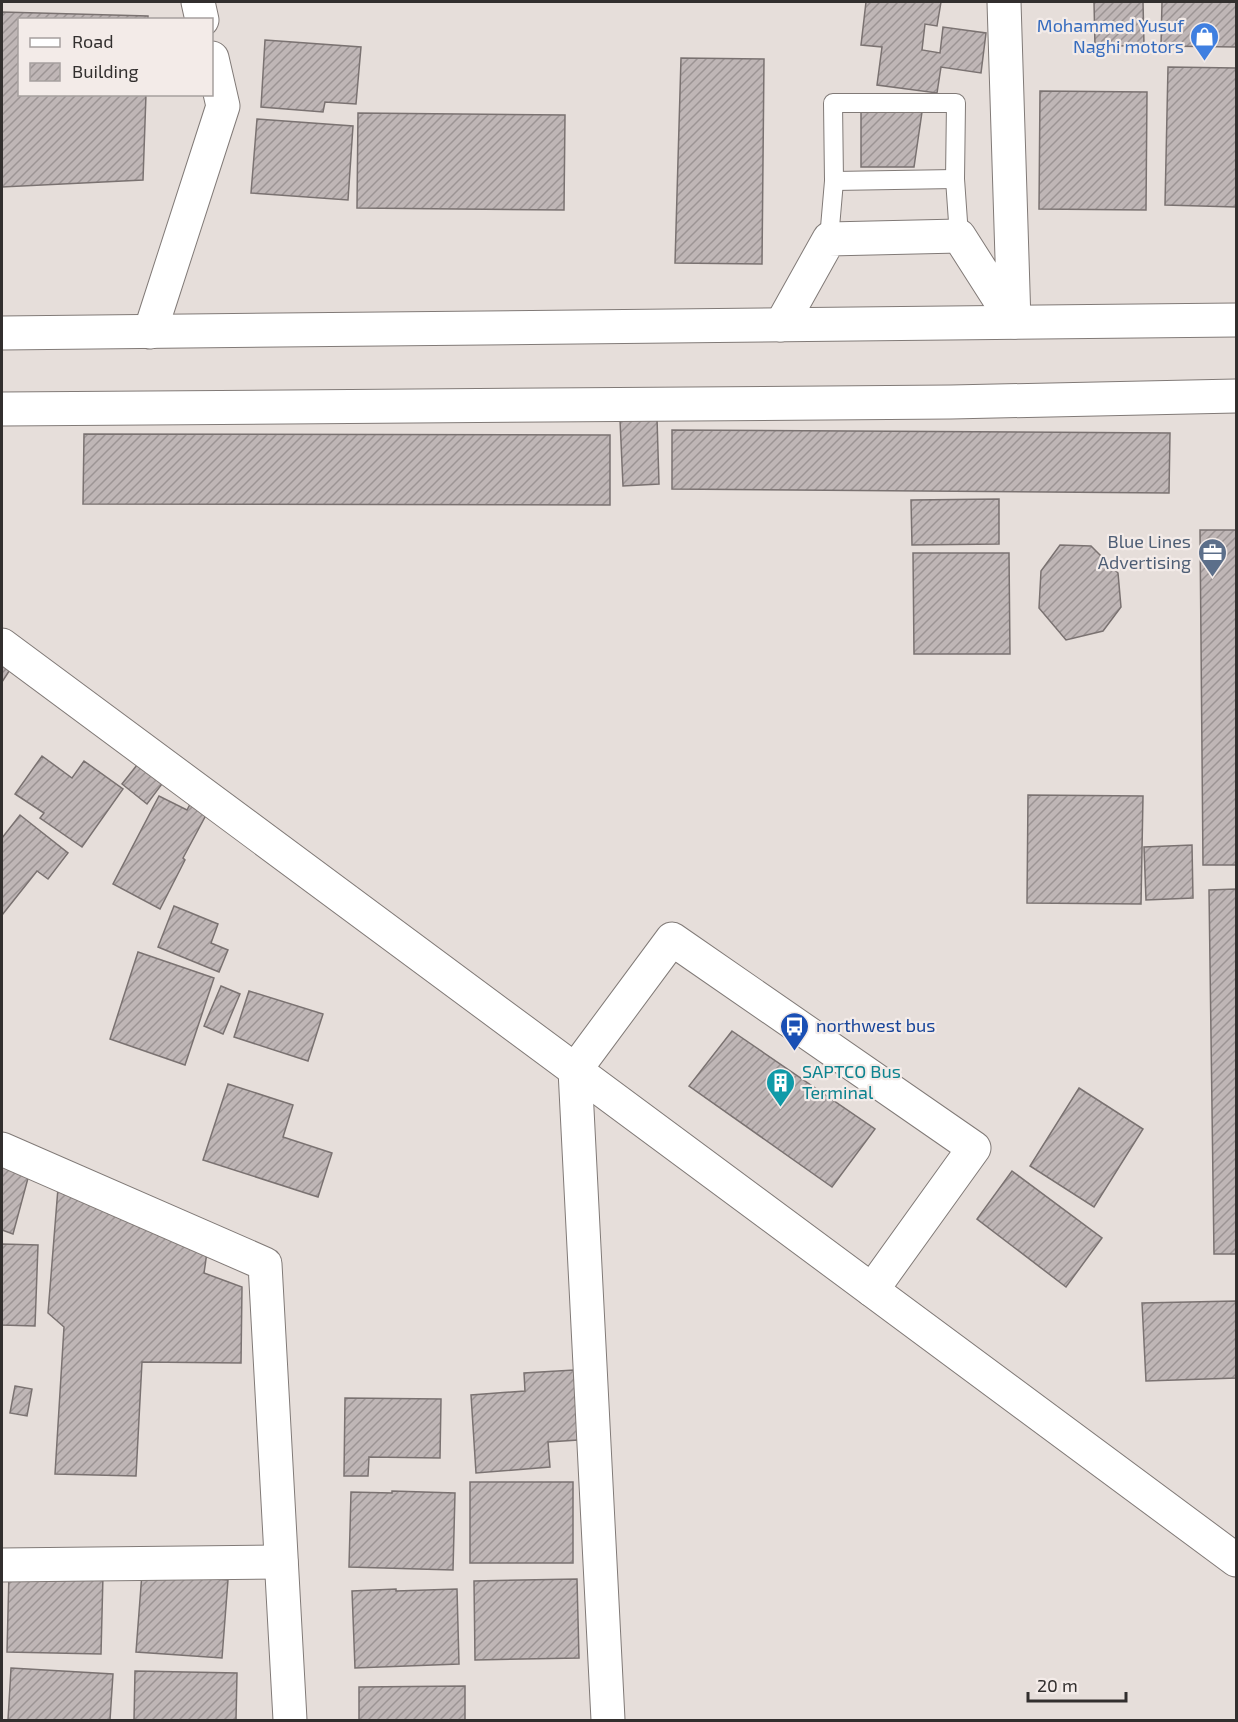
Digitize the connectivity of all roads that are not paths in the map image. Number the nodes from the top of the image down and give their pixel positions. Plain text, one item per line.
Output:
1 (198, 2) edge
2 (1004, 2) edge
3 (202, 18) edge
4 (213, 62) edge
5 (955, 179) junction
6 (834, 181) junction
7 (959, 236) junction
8 (829, 239) junction
9 (1229, 315) edge
10 (1014, 322) junction
11 (782, 325) junction
12 (150, 332) junction
13 (2, 333) edge
14 (1231, 399) edge
15 (2, 409) edge
16 (2, 645) edge
17 (575, 1070) junction
18 (2, 1149) edge
19 (872, 1290) junction
20 (1236, 1560) edge
21 (281, 1562) junction
22 (2, 1565) edge
23 (290, 1720) edge
24 (608, 1720) edge

1 - 3 street
2 - 10 street
4 - 12 street
5 - 6 lane
5 - 6 lane
5 - 7 lane
6 - 8 lane
7 - 8 street
7 - 10 street
8 - 11 street
9 - 10 street
10 - 11 street
11 - 12 street
12 - 13 street
14 - 15 street
16 - 17 street
17 - 19 street
17 - 19 street
17 - 24 street
18 - 21 street
19 - 20 street
21 - 22 street
21 - 23 street

